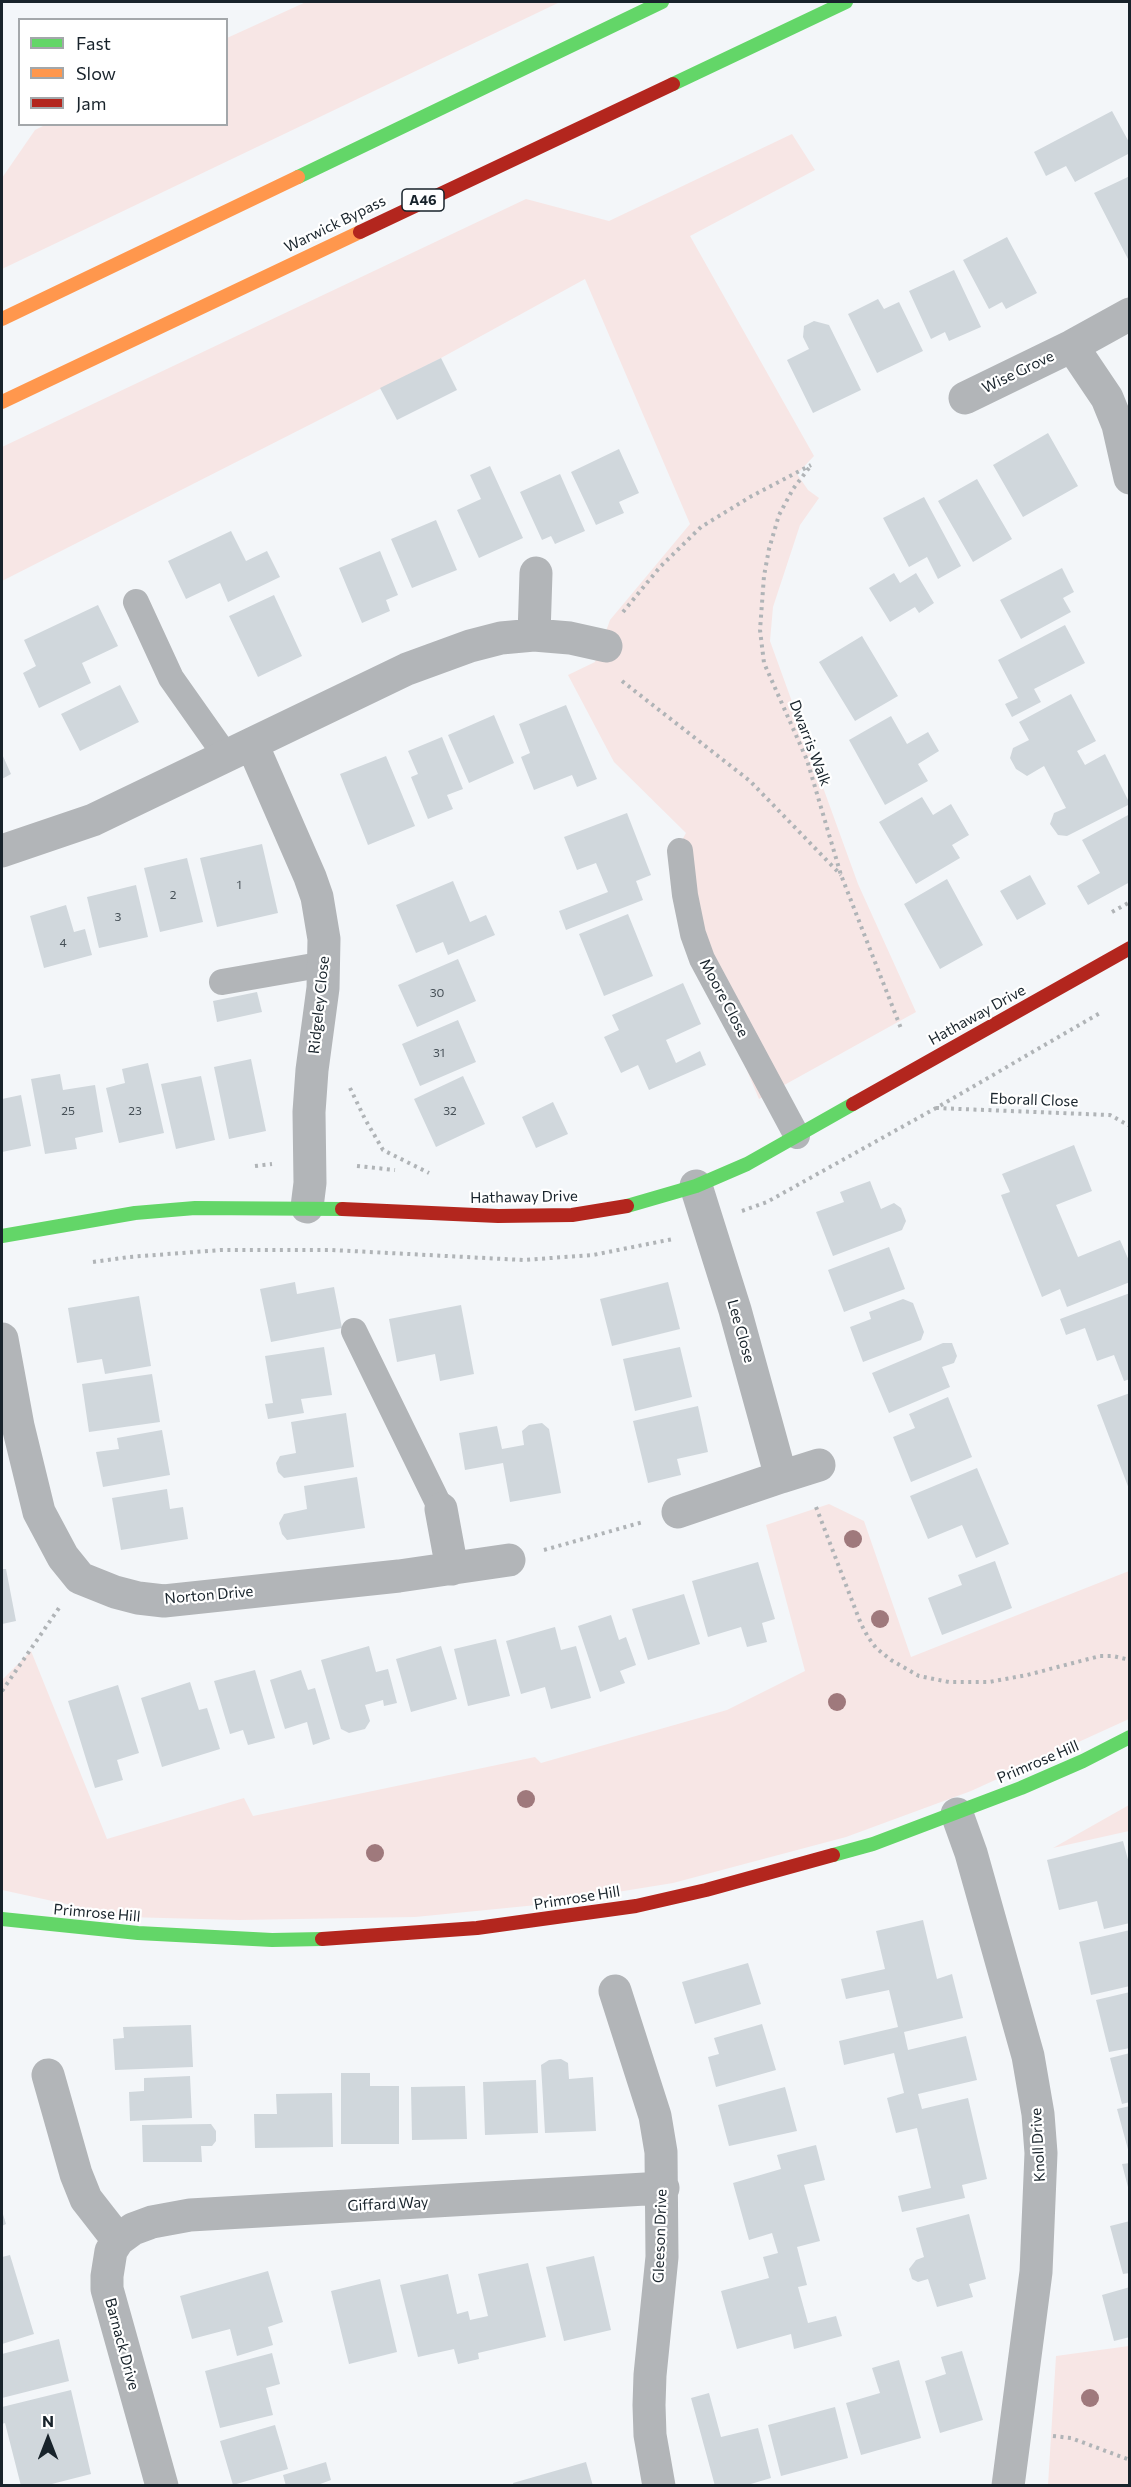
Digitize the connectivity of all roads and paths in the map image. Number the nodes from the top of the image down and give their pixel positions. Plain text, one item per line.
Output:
1 (662, 2) edge
2 (846, 2) edge
3 (1130, 314) edge
4 (2, 319) edge
5 (1072, 346) junction
6 (965, 398) dead end
7 (2, 402) edge
8 (1130, 478) edge
9 (536, 573) dead end
10 (136, 602) dead end
11 (534, 635) junction
12 (606, 646) junction
13 (239, 750) junction
14 (2, 850) edge
15 (680, 851) dead end
16 (841, 875) junction
17 (1130, 902) edge
18 (1109, 913) dead end
19 (1130, 948) edge
20 (325, 964) junction
21 (222, 982) dead end
22 (1109, 1007) dead end
23 (892, 1036) dead end
24 (346, 1077) dead end
25 (936, 1108) junction
26 (1130, 1126) edge
27 (797, 1136) junction
28 (431, 1174) dead end
29 (696, 1186) junction
30 (307, 1207) junction
31 (741, 1212) dead end
32 (2, 1236) edge
33 (678, 1237) dead end
34 (82, 1264) dead end
35 (354, 1331) dead end
36 (2, 1339) edge
37 (819, 1465) dead end
38 (781, 1477) junction
39 (815, 1504) dead end
40 (441, 1509) joint
41 (678, 1512) joint
42 (509, 1560) joint
43 (452, 1569) junction
44 (80, 1578) junction
45 (1130, 1660) edge
46 (2, 1691) edge
47 (1130, 1737) edge
48 (957, 1814) junction
49 (2, 1919) edge
50 (615, 1991) dead end
51 (48, 2075) dead end
52 (663, 2188) junction
53 (118, 2240) junction
54 (1016, 2436) junction
55 (1130, 2460) edge
56 (162, 2486) edge
57 (658, 2486) edge
58 (1008, 2486) edge

1 - 4 main road
2 - 7 main road, Warwick Bypass / A46
3 - 5 street, Wise Grove
5 - 6 street, Wise Grove
5 - 8 street, Wise Grove
9 - 11 street
10 - 13 lane
11 - 12 street
11 - 13 street
12 - 16 path
12 - 16 path, Dwarris Walk
13 - 14 street
13 - 20 street, Ridgeley Close
15 - 27 lane, Moore Close
16 - 23 path, Dwarris Walk
17 - 18 path
19 - 27 main road, Hathaway Drive
20 - 21 lane
20 - 30 street, Ridgeley Close
22 - 25 path
24 - 28 path
25 - 26 path, Eborall Close
25 - 31 path
27 - 29 main road, Hathaway Drive
29 - 30 main road, Hathaway Drive
29 - 38 street, Lee Close
30 - 32 main road, Hathaway Drive
33 - 34 path
35 - 40 lane
36 - 44 street, Norton Drive
37 - 38 street
38 - 41 street
39 - 45 path
40 - 43 street
41 - 42 path
42 - 43 street, Norton Drive
43 - 44 street, Norton Drive
44 - 46 path
47 - 48 main road, Primrose Hill
48 - 49 main road, Primrose Hill
48 - 54 street, Knoll Drive
50 - 52 street, Gleeson Drive
51 - 53 street
52 - 53 street, Giffard Way
52 - 57 street, Gleeson Drive
53 - 56 street, Barnack Drive
54 - 55 path
54 - 58 street, Knoll Drive

